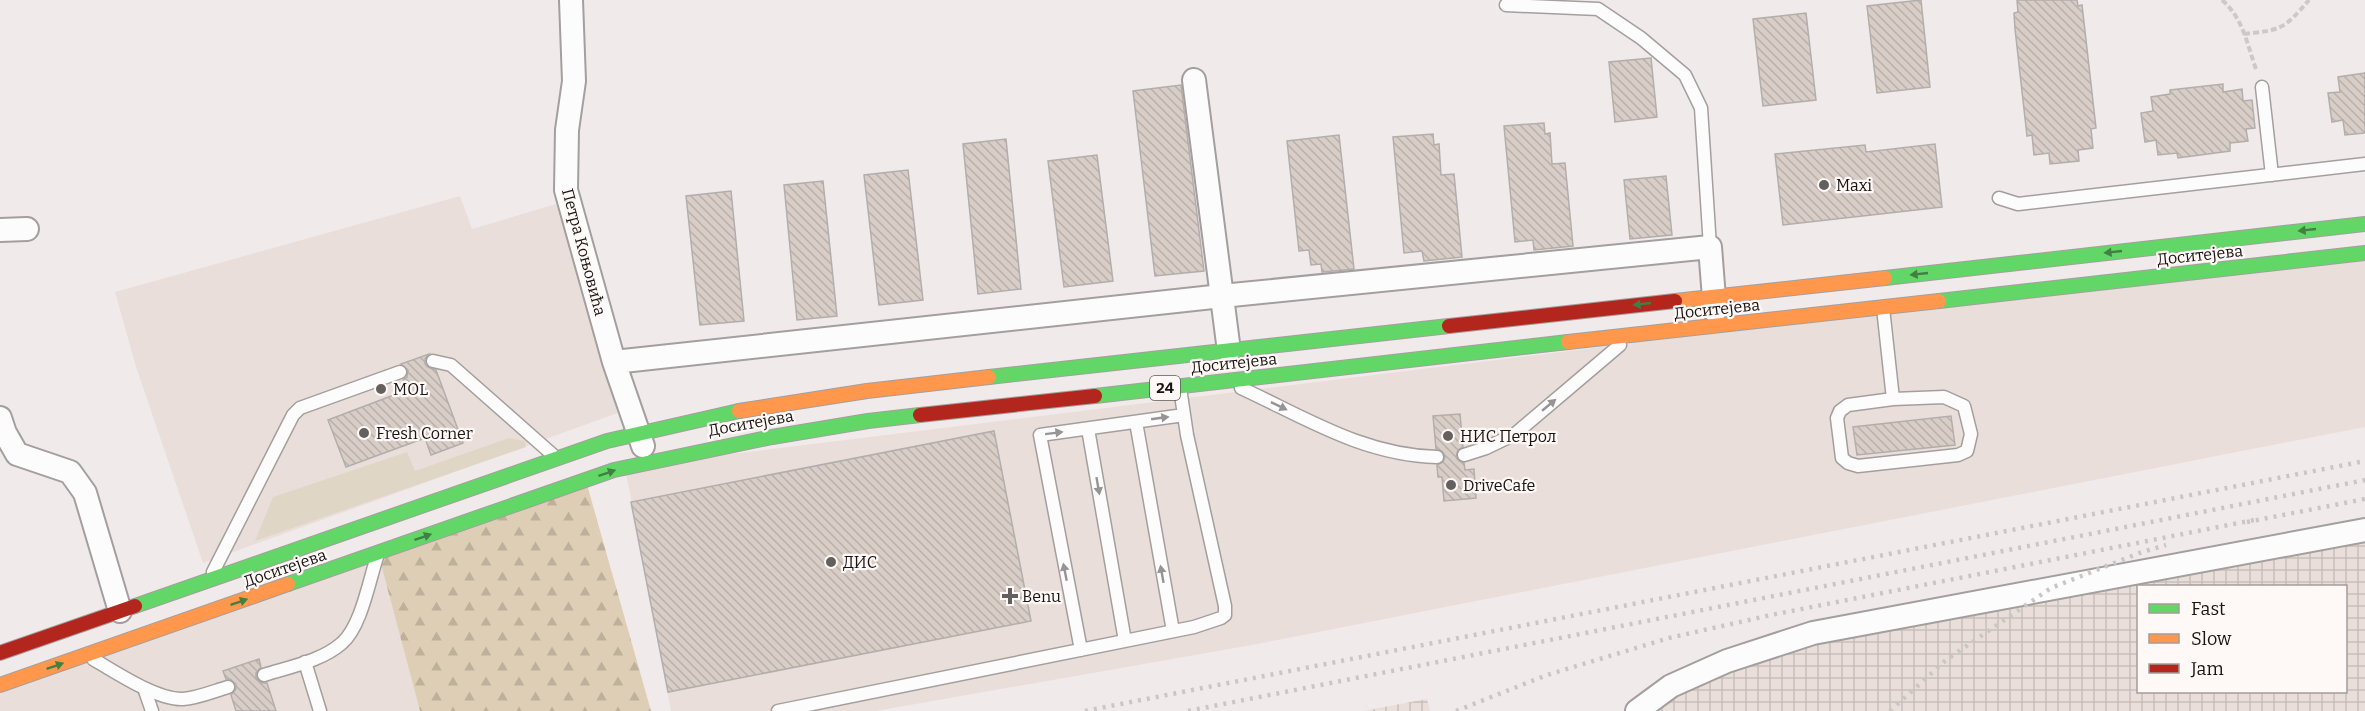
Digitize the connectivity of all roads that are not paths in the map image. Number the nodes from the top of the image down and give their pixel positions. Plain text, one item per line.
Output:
1 (571, 0) edge
2 (1506, 5) dead end
3 (1194, 80) dead end
4 (2262, 87) road end
5 (2365, 164) edge
6 (2272, 175) junction
7 (1999, 198) dead end
8 (2365, 224) edge
9 (27, 229) dead end
10 (0, 230) edge
11 (1710, 247) junction
12 (2365, 253) edge
13 (2199, 257) junction
14 (1222, 296) junction
15 (1714, 296) junction
16 (1883, 307) junction
17 (1717, 326) junction
18 (1632, 335) junction
19 (1229, 351) junction
20 (433, 361) dead end
21 (614, 362) junction
22 (1178, 371) junction
23 (400, 372) dead end
24 (1226, 381) junction
25 (1893, 399) junction
26 (1184, 415) junction
27 (0, 418) edge
28 (1136, 422) junction
29 (1088, 429) junction
30 (639, 432) junction
31 (1464, 455) dead end
32 (1437, 457) dead end
33 (556, 458) junction
34 (648, 462) junction
35 (2365, 530) edge
36 (378, 553) junction
37 (209, 580) junction
38 (120, 611) junction
39 (1173, 632) junction
40 (1125, 641) junction
41 (1081, 650) junction
42 (0, 653) edge
43 (87, 655) junction
44 (305, 662) junction
45 (264, 675) dead end
46 (0, 685) edge
47 (228, 687) dead end
48 (144, 688) junction
49 (152, 711) edge
50 (320, 711) edge
51 (778, 711) edge
52 (1637, 711) edge

1 - 21 street, Петра Коњовића
2 - 11 lane
3 - 14 street
4 - 6 lane
5 - 6 lane
6 - 7 lane
8 -> 13 main road, Доситејева / 24
9 - 10 street
11 - 14 street
11 - 15 street
12 - 13 main road, Доситејева / 24
13 -> 15 main road, Доситејева / 24
13 - 16 main road, Доситејева / 24
14 - 19 street
14 - 21 street
15 - 17 street
15 -> 19 main road, Доситејева / 24
16 - 17 main road, Доситејева / 24
16 - 25 lane
17 - 18 main road, Доситејева / 24
18 - 24 main road, Доситејева / 24
31 -> 18 lane
19 - 22 main road, Доситејева / 24
20 - 33 lane
21 - 30 street, Петра Коњовића
22 - 24 main road, Доситејева / 24
22 - 26 lane
22 - 30 main road, Доситејева / 24
22 - 34 main road, Доситејева / 24
23 - 37 lane
24 -> 32 lane
25 - 25 lane
28 -> 26 lane
26 - 39 lane
27 - 38 street
28 - 29 lane
39 -> 28 lane
29 -> 40 lane
41 -> 29 lane
30 - 33 main road, Доситејева / 24
30 - 34 street, Петра Коњовића
33 - 37 main road, Доситејева / 24
36 -> 34 main road, Доситејева / 24
35 - 52 street
43 -> 36 main road, Доситејева / 24
36 - 44 lane
37 - 38 main road, Доситејева / 24
38 - 42 main road, Доситејева / 24
39 - 40 lane
40 - 41 lane
41 - 51 lane
46 -> 43 main road, Доситејева / 24
43 - 48 lane
44 - 45 lane
44 - 50 lane
47 - 48 lane
48 - 49 lane

